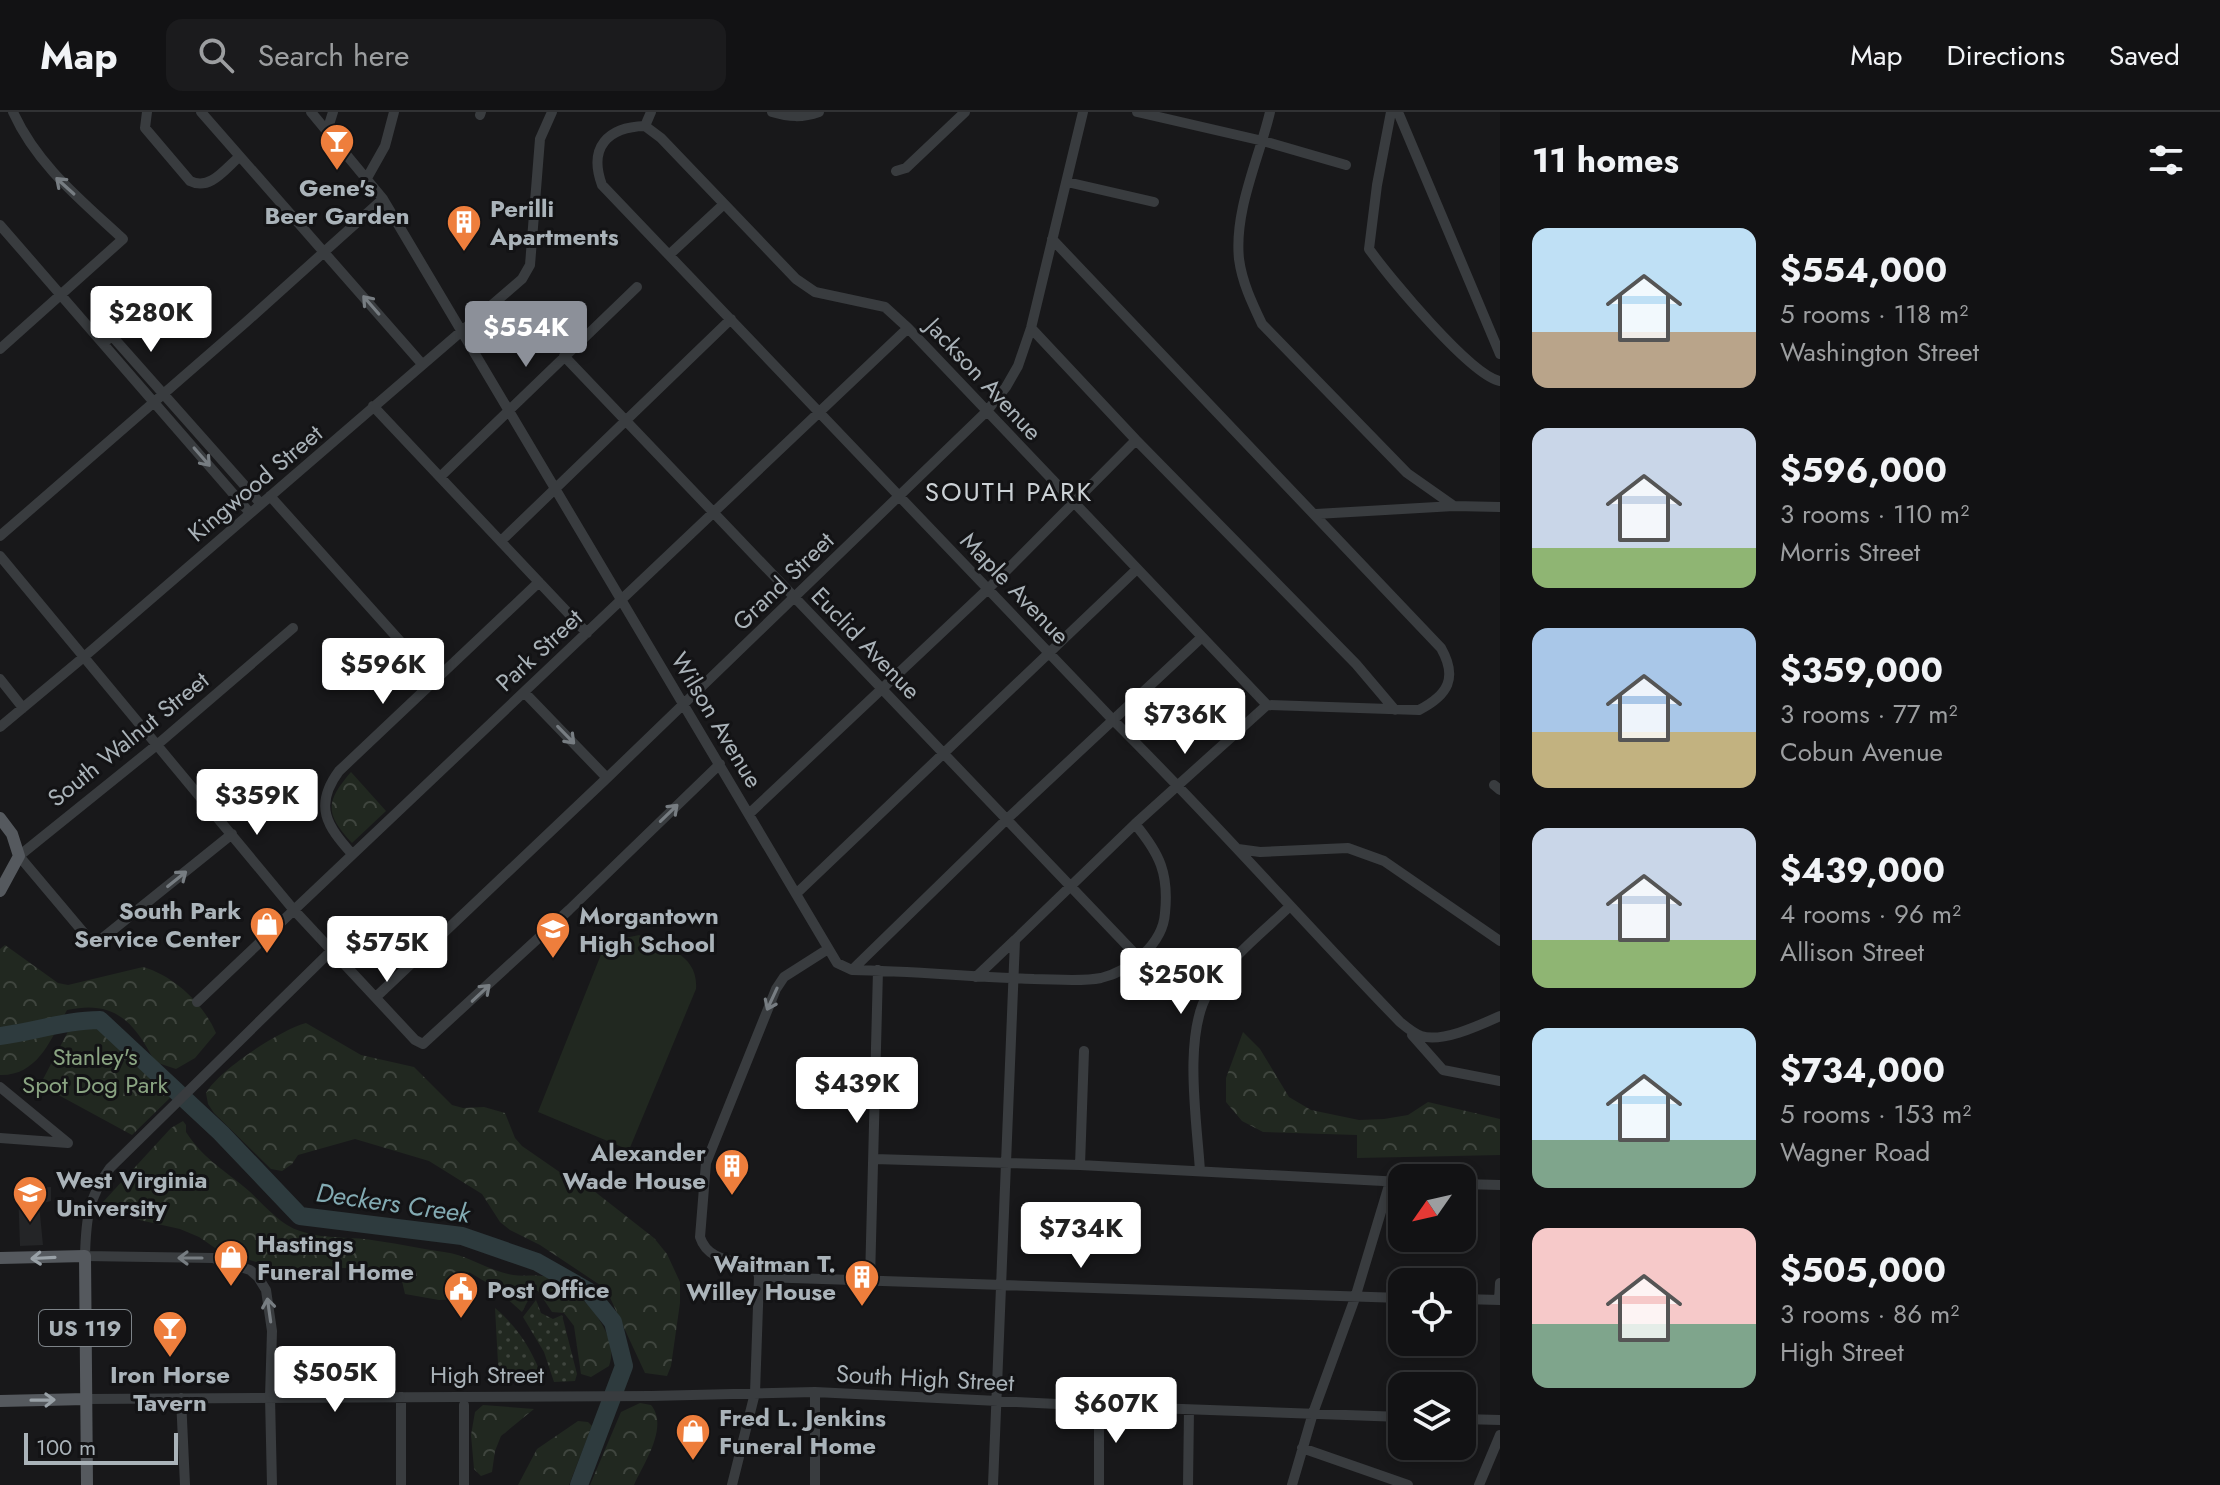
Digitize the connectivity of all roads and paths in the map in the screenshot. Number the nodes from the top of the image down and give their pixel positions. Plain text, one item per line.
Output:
1 (13, 112) edge
2 (147, 112) edge
3 (201, 112) edge
4 (311, 112) edge
5 (333, 112) edge
6 (394, 112) edge
7 (552, 112) edge
8 (651, 112) edge
9 (772, 112) edge
10 (819, 112) edge
11 (965, 112) edge
12 (1083, 112) edge
13 (1137, 112) edge
14 (1270, 112) edge
15 (1391, 112) edge
16 (1398, 112) edge
17 (645, 126) junction
18 (327, 131) junction
19 (1263, 141) junction
20 (239, 157) junction
21 (1346, 165) dead end
22 (896, 171) dead end
23 (367, 178) junction
24 (1067, 182) junction
25 (383, 199) junction
26 (1154, 202) dead end
27 (724, 204) junction
28 (0, 225) edge
29 (1052, 239) junction
30 (324, 251) junction
31 (669, 255) junction
32 (637, 287) dead end
33 (60, 296) junction
34 (731, 319) junction
35 (908, 328) junction
36 (1031, 328) junction
37 (462, 330) junction
38 (108, 340) junction
39 (0, 349) edge
40 (1500, 354) edge
41 (564, 356) junction
42 (422, 364) junction
43 (1500, 381) edge
44 (163, 394) junction
45 (154, 402) junction
46 (373, 406) junction
47 (509, 409) junction
48 (820, 411) junction
49 (987, 411) junction
50 (626, 421) junction
51 (1136, 440) junction
52 (440, 477) junction
53 (555, 489) junction
54 (270, 496) junction
55 (899, 496) junction
56 (1075, 503) junction
57 (261, 504) junction
58 (1454, 506) junction
59 (1500, 507) edge
60 (714, 511) junction
61 (250, 513) junction
62 (1316, 514) junction
63 (0, 536) edge
64 (501, 541) junction
65 (0, 556) edge
66 (1137, 569) junction
67 (539, 582) junction
68 (989, 588) junction
69 (795, 598) junction
70 (622, 600) junction
71 (293, 628) dead end
72 (587, 633) junction
73 (1202, 637) junction
74 (1048, 652) junction
75 (85, 656) junction
76 (0, 679) edge
77 (435, 680) junction
78 (881, 688) junction
79 (524, 692) junction
80 (683, 703) junction
81 (1267, 705) junction
82 (23, 708) junction
83 (1395, 710) junction
84 (1113, 720) junction
85 (0, 727) edge
86 (158, 744) junction
87 (943, 751) junction
88 (720, 764) junction
89 (607, 778) junction
90 (1178, 785) junction
91 (750, 813) junction
92 (0, 818) edge
93 (1007, 819) junction
94 (1135, 824) junction
95 (232, 834) junction
96 (1238, 849) junction
97 (352, 854) junction
98 (19, 856) junction
99 (1072, 886) junction
100 (0, 890) edge
101 (797, 893) junction
102 (1289, 907) junction
103 (293, 909) junction
104 (1015, 940) junction
105 (1500, 941) edge
106 (828, 949) junction
107 (331, 951) junction
108 (1139, 958) junction
109 (852, 970) junction
110 (878, 970) junction
111 (976, 977) junction
112 (1014, 978) junction
113 (376, 997) junction
114 (197, 1002) dead end
115 (1500, 1016) edge
116 (1400, 1022) junction
117 (1084, 1051) dead end
118 (1500, 1081) edge
119 (0, 1087) edge
120 (0, 1138) edge
121 (874, 1159) junction
122 (1005, 1163) junction
123 (1080, 1165) junction
124 (1200, 1171) junction
125 (1388, 1182) edge
126 (1476, 1184) edge
127 (1500, 1185) edge
128 (1388, 1205) edge
129 (85, 1256) junction
130 (0, 1258) edge
131 (759, 1277) junction
132 (870, 1280) junction
133 (1500, 1283) edge
134 (1000, 1284) junction
135 (1355, 1298) junction
136 (1388, 1298) edge
137 (1476, 1299) edge
138 (1499, 1300) edge
139 (815, 1392) junction
140 (755, 1393) junction
141 (686, 1394) joint
142 (270, 1397) junction
143 (401, 1397) junction
144 (181, 1398) junction
145 (86, 1399) junction
146 (0, 1401) edge
147 (995, 1401) junction
148 (464, 1405) dead end
149 (1099, 1406) junction
150 (1189, 1410) junction
151 (1313, 1413) junction
152 (1388, 1416) edge
153 (1476, 1419) edge
154 (1500, 1420) edge
155 (1500, 1435) edge
156 (1302, 1448) junction
157 (87, 1485) edge
158 (185, 1485) edge
159 (272, 1485) edge
160 (401, 1485) edge
161 (464, 1485) edge
162 (732, 1485) edge
163 (815, 1485) edge
164 (993, 1485) edge
165 (1099, 1485) edge
166 (1188, 1485) edge
167 (1292, 1485) edge
168 (1408, 1485) edge
169 (1479, 1485) edge

33 -> 1 street
2 - 20 street
3 - 20 street
4 - 18 street, Wilson Avenue
5 - 18 street
6 - 23 street
7 - 37 street, Kingwood Street
8 - 17 street
9 - 10 street
11 - 22 street
12 - 24 street, Grand Street
13 - 19 street
14 - 19 street
15 - 43 street
16 - 40 street
17 - 27 street, Jackson Avenue
17 - 31 street, Maple Avenue
18 - 23 street, Wilson Avenue
19 - 21 street
19 - 58 street
20 - 30 street
23 - 25 street, Wilson Avenue
24 - 26 street
24 - 29 street, Grand Street
25 - 30 street
25 - 37 street, Wilson Avenue
27 - 31 street
27 - 35 street, Jackson Avenue
28 - 33 street
29 - 36 street, Grand Street
29 - 62 street
42 -> 30 street
30 - 44 street
31 - 34 street, Maple Avenue
32 - 41 street
33 - 38 street
33 - 39 street
34 - 48 street, Maple Avenue
34 - 50 street
35 - 48 street, Park Street
35 - 49 street, Jackson Avenue
36 - 49 street, Grand Street
36 - 51 street
37 - 42 street, Kingwood Street
37 - 47 street, Wilson Avenue
38 - 44 street
38 - 45 street
41 - 47 street
41 - 50 street, Euclid Avenue
42 - 46 street, Kingwood Street
44 - 45 street
44 - 57 street
45 -> 61 street
45 - 63 street
46 - 52 street
46 - 54 street, Kingwood Street
47 - 52 street
47 - 53 street, Wilson Avenue
48 - 55 street, Maple Avenue
48 - 60 street, Park Street
49 - 55 street, Grand Street
49 - 56 street, Jackson Avenue
50 - 53 street
50 - 60 street, Euclid Avenue
51 - 56 street
51 - 83 street
52 - 64 street
53 - 64 street
53 - 70 street, Wilson Avenue
54 - 57 street, Kingwood Street
54 - 77 street
55 - 68 street, Maple Avenue
55 - 69 street, Grand Street
56 - 66 street, Jackson Avenue
56 - 68 street
57 - 61 street, Kingwood Street
58 - 59 street
58 - 62 street
60 - 69 street, Euclid Avenue
60 - 70 street, Park Street
61 - 75 street, Kingwood Street
62 - 83 street
64 - 67 street
65 - 75 street
66 - 73 street, Jackson Avenue
66 - 74 street
67 - 72 street
67 - 77 street
68 - 74 street, Maple Avenue
68 - 78 street
69 - 78 street, Euclid Avenue
69 - 80 street, Grand Street
70 - 72 street, Park Street
70 - 80 street, Wilson Avenue
71 - 86 street, South Walnut Street
72 - 79 street, Park Street
73 - 81 street, Jackson Avenue
73 - 84 street
74 - 84 street, Maple Avenue
74 - 87 street
75 - 82 street, Kingwood Street
75 - 86 street
76 - 82 street
77 - 97 street
78 - 87 street, Euclid Avenue
78 - 91 street
79 -> 89 street
79 - 97 street, Park Street
80 - 88 street, Wilson Avenue
80 - 89 street, Grand Street
81 - 83 street
81 - 90 street
82 - 85 street, Kingwood Street
84 - 90 street, Maple Avenue
84 - 93 street
86 - 95 street
86 - 98 street, South Walnut Street
87 - 93 street, Euclid Avenue
87 - 101 street
88 - 91 street, Wilson Avenue
113 -> 88 street
89 - 113 street, Grand Street
90 - 94 street
90 - 96 street, Maple Avenue
91 - 101 street, Wilson Avenue
92 - 98 main road
93 - 99 street, Euclid Avenue
93 - 109 street
94 - 99 street
94 - 108 street
98 -> 95 street
95 - 103 street
96 - 102 street, Maple Avenue
96 - 105 street
97 - 103 street, Park Street
98 - 100 main road, South Walnut Street
99 - 104 street
99 - 108 street, Euclid Avenue
101 - 106 street, Wilson Avenue
102 - 116 street, Maple Avenue
102 - 124 street
103 - 107 street
103 - 114 street, Park Street
104 - 111 street
104 - 112 street
106 - 109 street, Wilson Avenue
106 -> 131 street
107 - 113 street
107 - 129 street
108 - 112 street
109 - 110 street
110 - 111 street
110 - 121 street
111 - 112 street
112 - 122 street
115 - 116 street, Maple Avenue
116 - 118 street
117 - 123 street
119 - 120 street
121 - 122 street
121 - 132 street
122 - 123 street
122 - 134 street
123 - 124 street
124 - 125 street
126 - 127 street
128 - 135 street
129 -> 130 main road
142 -> 129 street
129 - 145 main road, US 119
131 - 132 street
131 - 140 street
132 - 134 street
133 - 138 street
134 - 135 street
134 - 147 street
135 - 136 street
135 - 151 street
137 - 138 street
139 - 140 street, South High Street
139 - 147 street, South High Street
139 - 163 street
140 - 141 street, South High Street
140 - 162 street
141 - 143 street, High Street
142 - 143 street, High Street
142 - 144 street, High Street
142 - 159 street
143 - 160 street
144 - 145 street, High Street
144 - 158 street
146 -> 145 main road, High Street
145 - 157 main road, US 119
147 - 149 street, South High Street
147 - 164 street
148 - 161 street
149 - 150 street, South High Street
149 - 165 street
150 - 151 street, South High Street
150 - 166 street
151 - 152 street, South High Street
151 - 156 street
153 - 154 street
155 - 169 street
156 - 167 street
156 - 168 street

